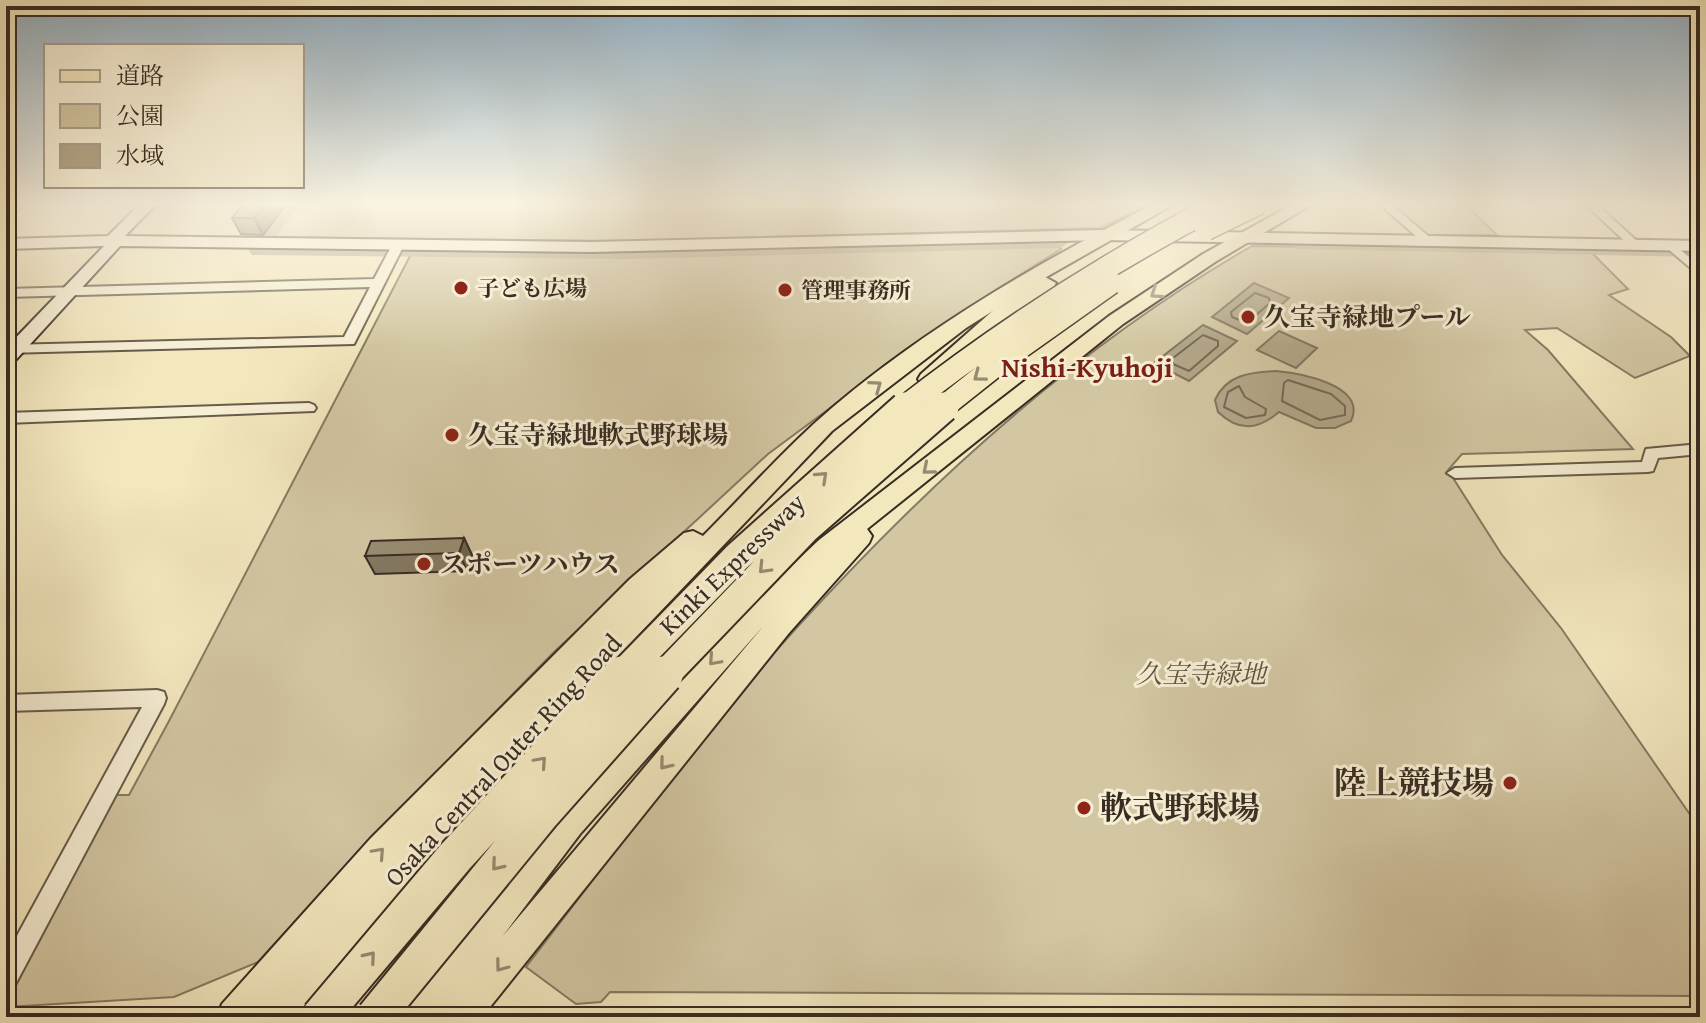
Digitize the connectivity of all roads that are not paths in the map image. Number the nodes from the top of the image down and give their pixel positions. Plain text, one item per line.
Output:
1 (109, 251) edge
2 (395, 251) edge
3 (1080, 251) edge
4 (1101, 251) edge
5 (1131, 251) edge
6 (1165, 251) edge
7 (1223, 251) edge
8 (1677, 251) edge
9 (1700, 272) edge
10 (380, 283) junction
11 (70, 292) junction
12 (6, 293) edge
13 (9, 352) edge
14 (309, 408) dead end
15 (842, 411) junction
16 (6, 418) edge
17 (888, 418) junction
18 (1700, 449) edge
19 (1455, 473) dead end
20 (899, 493) junction
21 (6, 703) edge
22 (6, 979) edge
23 (235, 1017) edge
24 (270, 1017) edge
25 (320, 1017) edge
26 (375, 1017) edge
27 (420, 1017) edge
28 (459, 1017) edge

1 - 11 street
2 - 10 street
15 -> 3 main road, Osaka Central Outer Ring Road
4 - 17 highway, bridge
5 - 17 highway, Kinki Expressway, bridge
6 -> 26 highway, Kinki Expressway, bridge
7 -> 20 main road
8 - 9 street
10 - 11 street
10 - 13 street
11 - 12 street
11 - 13 street
14 - 16 street
23 -> 15 main road
15 - 24 main road, Osaka Central Outer Ring Road
25 -> 17 highway, Kinki Expressway, bridge
18 - 19 street
20 -> 27 main road
20 -> 28 main road
21 - 22 street

